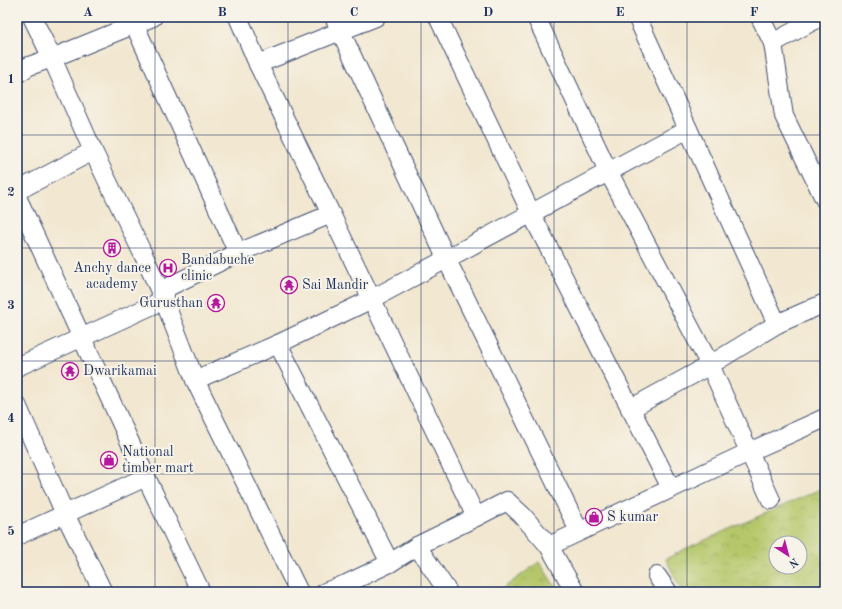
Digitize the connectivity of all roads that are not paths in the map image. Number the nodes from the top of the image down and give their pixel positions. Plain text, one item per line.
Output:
1 (32, 17) edge
2 (153, 17) edge
3 (238, 17) edge
4 (376, 17) edge
5 (438, 17) edge
6 (536, 17) edge
7 (637, 17) edge
8 (760, 17) edge
9 (821, 17) edge
10 (133, 21) edge
11 (825, 22) edge
12 (337, 24) edge
13 (773, 43) junction
14 (52, 58) junction
15 (258, 64) junction
16 (17, 74) edge
17 (688, 129) junction
18 (93, 151) junction
19 (608, 171) junction
20 (17, 191) edge
21 (17, 197) edge
22 (825, 200) edge
23 (531, 213) junction
24 (331, 214) junction
25 (238, 253) junction
26 (446, 258) junction
27 (372, 299) junction
28 (164, 300) junction
29 (825, 303) edge
30 (777, 324) junction
31 (82, 338) junction
32 (278, 344) junction
33 (710, 365) junction
34 (17, 367) edge
35 (195, 380) junction
36 (17, 405) edge
37 (630, 409) junction
38 (825, 418) edge
39 (749, 452) junction
40 (146, 477) junction
41 (670, 488) junction
42 (772, 500) dead end
43 (65, 514) junction
44 (476, 517) junction
45 (579, 531) junction
46 (17, 536) edge
47 (417, 546) junction
48 (548, 546) junction
49 (390, 563) junction
50 (657, 576) dead end
51 (349, 589) edge
52 (103, 592) edge
53 (201, 592) edge
54 (299, 592) edge
55 (325, 592) edge
56 (448, 592) edge
57 (575, 592) edge
58 (668, 592) edge

1 - 14 street
2 - 10 street
3 - 15 street
4 - 12 street
5 - 23 street
6 - 19 street
7 - 17 street
8 - 13 street
9 - 11 street
9 - 13 street
10 - 14 street
10 - 25 street
12 - 15 street
12 - 26 street
13 - 22 street
14 - 16 street
14 - 18 street
15 - 24 street
17 - 19 street
17 - 30 street
18 - 20 street
18 - 28 street
19 - 23 street
19 - 33 street
21 - 31 street
23 - 26 street
23 - 37 street
24 - 25 street
24 - 27 street
25 - 28 street
26 - 27 street
26 - 45 street
27 - 32 street
27 - 44 street
28 - 31 street
28 - 35 street
29 - 30 street
30 - 33 street
31 - 34 street
31 - 40 street
32 - 35 street
32 - 49 street
33 - 37 street
33 - 39 street
35 - 54 street
36 - 43 street
37 - 41 street
38 - 39 street
39 - 41 street
39 - 42 street
40 - 43 street
40 - 53 street
41 - 45 street
43 - 46 street
43 - 52 street
44 - 47 street
44 - 48 street
45 - 48 street
47 - 49 street
47 - 56 street
48 - 57 street
49 - 51 street
50 - 58 street
51 - 55 street

